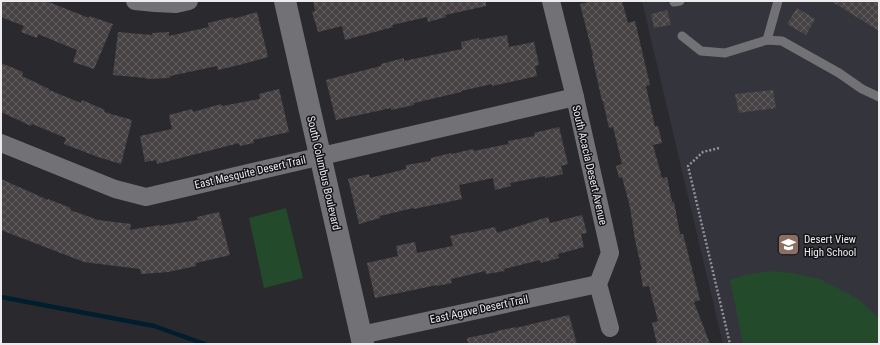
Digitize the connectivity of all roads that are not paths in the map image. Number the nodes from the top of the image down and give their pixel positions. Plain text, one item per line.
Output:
1 (135, 1) edge
2 (189, 1) edge
3 (285, 1) edge
4 (551, 1) edge
5 (778, 1) edge
6 (682, 36) dead end
7 (767, 40) junction
8 (575, 97) junction
9 (879, 97) edge
10 (1, 143) edge
11 (320, 156) junction
12 (598, 284) junction
13 (610, 328) dead end
14 (362, 340) edge

1 - 2 street
3 - 11 street, South Columbus Boulevard
4 - 8 street, South Acacia Desert Avenue
5 - 7 lane
6 - 7 lane
7 - 9 lane
8 - 11 street, East Mesquite Desert Trail
8 - 12 street, South Acacia Desert Avenue
10 - 11 street, East Mesquite Desert Trail
11 - 14 street, South Columbus Boulevard
12 - 13 street
12 - 14 street, East Agave Desert Trail

